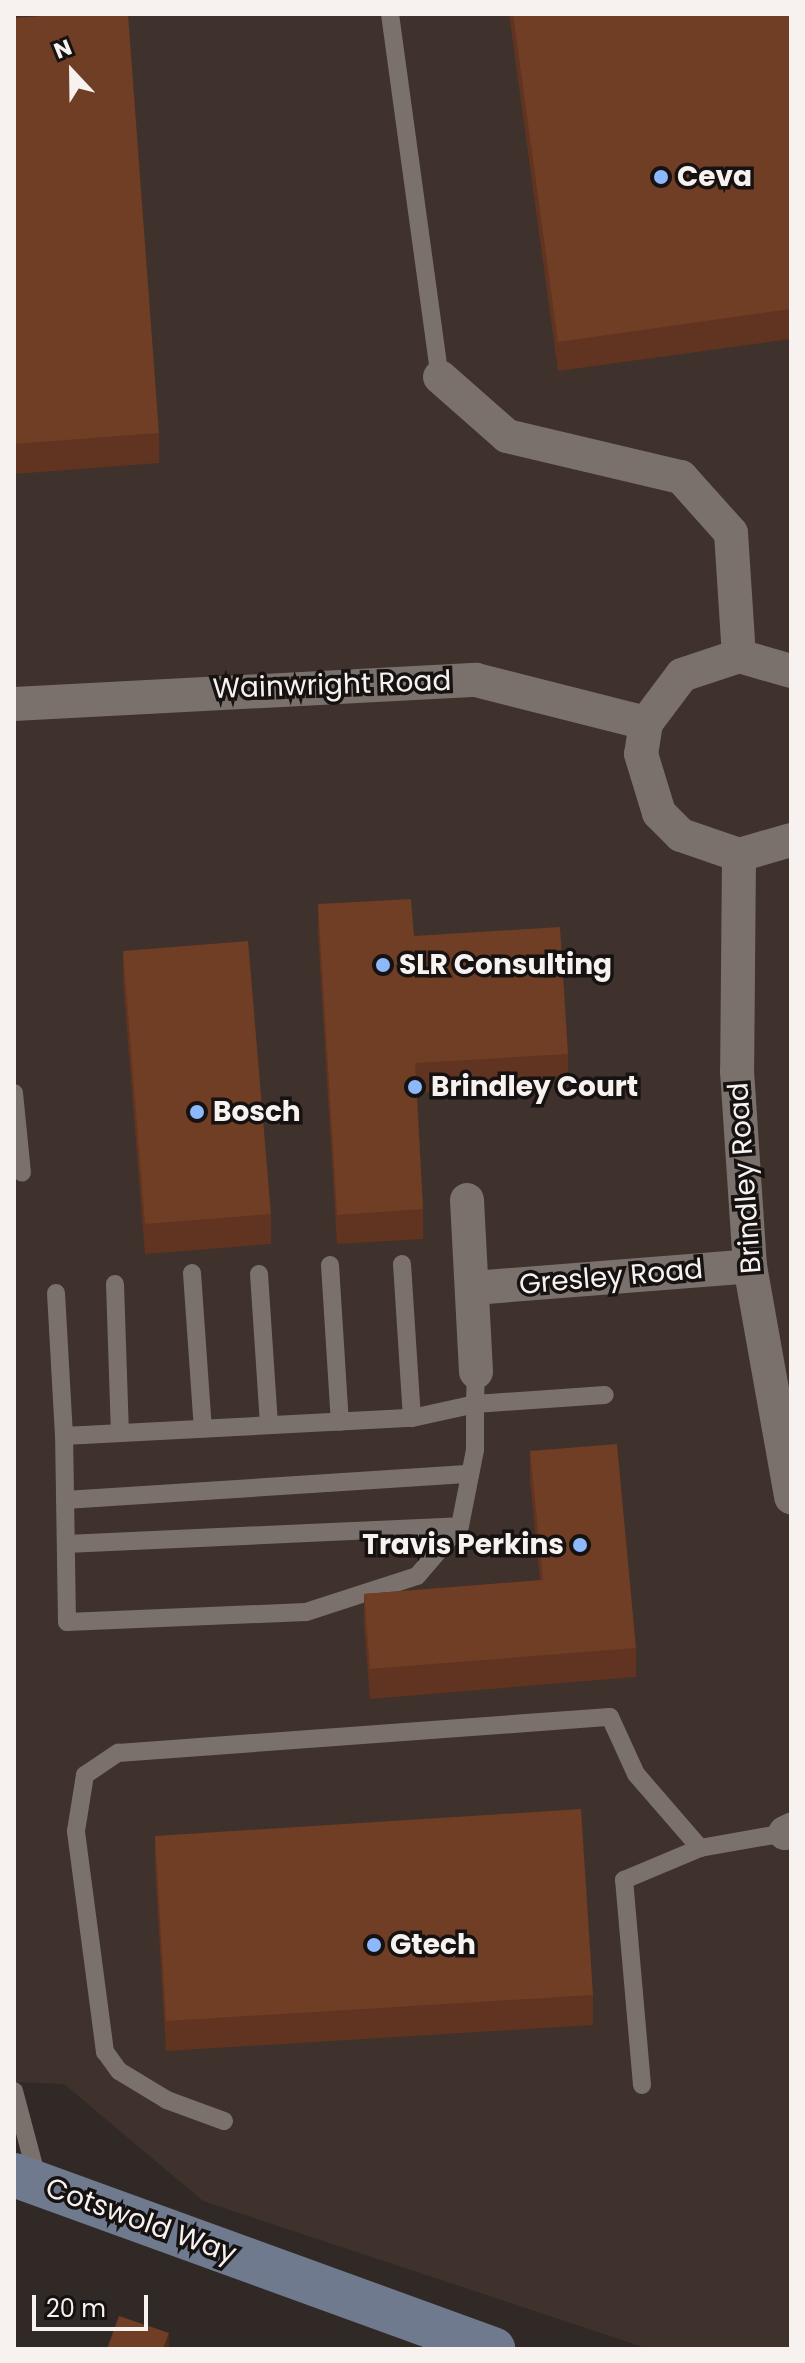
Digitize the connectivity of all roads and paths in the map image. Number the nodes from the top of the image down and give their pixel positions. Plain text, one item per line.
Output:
1 (390, 14) edge
2 (440, 377) joint
3 (739, 656) junction
4 (791, 671) edge
5 (14, 704) edge
6 (646, 723) junction
7 (791, 840) edge
8 (739, 855) junction
9 (14, 1093) edge
10 (22, 1173) dead end
11 (467, 1200) dead end
12 (402, 1264) dead end
13 (330, 1265) dead end
14 (750, 1266) junction
15 (192, 1273) dead end
16 (259, 1274) dead end
17 (115, 1284) dead end
18 (473, 1288) junction
19 (56, 1293) dead end
20 (476, 1388) junction
21 (605, 1395) dead end
22 (412, 1418) junction
23 (340, 1422) junction
24 (269, 1425) junction
25 (203, 1429) junction
26 (120, 1433) junction
27 (64, 1436) junction
28 (470, 1474) junction
29 (791, 1497) edge
30 (65, 1500) junction
31 (460, 1526) junction
32 (66, 1544) junction
33 (788, 1831) edge
34 (700, 1848) junction
35 (642, 2085) dead end
36 (14, 2091) edge
37 (224, 2121) dead end
38 (26, 2179) edge
39 (493, 2349) edge

1 - 2 lane
2 - 3 street
3 - 4 street
3 - 6 street
5 - 6 street, Wainwright Road
6 - 8 street
7 - 8 street
8 - 14 street, Brindley Road
9 - 10 lane
11 - 18 street
12 - 22 lane
13 - 23 lane
14 - 18 street, Gresley Road
14 - 29 street, Brindley Road
15 - 25 lane
16 - 24 lane
17 - 26 lane
18 - 20 street
19 - 27 lane
20 - 21 lane
20 - 22 lane
20 - 28 lane
22 - 23 lane
23 - 24 lane
24 - 25 lane
25 - 26 lane
26 - 27 lane
27 - 30 lane
28 - 30 lane
28 - 31 lane
30 - 32 lane
31 - 32 lane
31 - 32 lane
33 - 34 lane
34 - 35 lane
34 - 37 lane
36 - 38 lane
38 - 39 main road, Cotswold Way

